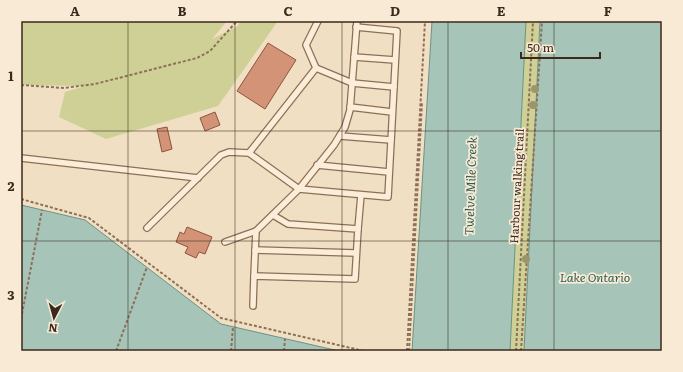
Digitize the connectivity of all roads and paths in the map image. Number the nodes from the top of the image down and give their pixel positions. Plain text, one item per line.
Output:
1 (237, 21) edge
2 (318, 21) edge
3 (426, 21) edge
4 (534, 21) edge
5 (542, 21) edge
6 (357, 24) edge
7 (354, 57) junction
8 (395, 60) junction
9 (316, 68) junction
10 (352, 84) junction
11 (21, 85) edge
12 (394, 87) junction
13 (350, 107) junction
14 (392, 112) junction
15 (340, 136) junction
16 (391, 140) junction
17 (249, 153) junction
18 (21, 158) edge
19 (317, 165) junction
20 (389, 172) junction
21 (198, 178) junction
22 (299, 189) junction
23 (361, 195) junction
24 (21, 200) edge
25 (42, 210) dead end
26 (273, 214) junction
27 (147, 228) dead end
28 (358, 229) junction
29 (256, 231) junction
30 (224, 242) dead end
31 (255, 250) junction
32 (356, 253) junction
33 (147, 267) dead end
34 (254, 276) junction
35 (253, 306) dead end
36 (21, 319) edge
37 (233, 327) dead end
38 (284, 339) dead end
39 (116, 351) edge
40 (231, 351) edge
41 (284, 351) edge
42 (364, 351) edge
43 (408, 351) edge
44 (516, 351) edge
45 (521, 351) edge

1 - 11 path
2 - 9 lane
3 - 43 path
4 - 44 path, Harbour walking trail
5 - 45 path
6 - 7 lane
6 - 8 lane
7 - 8 lane
7 - 10 lane
8 - 12 lane
9 - 10 lane
9 - 17 lane
10 - 12 lane
10 - 13 lane
12 - 14 lane
13 - 14 lane
13 - 15 lane
14 - 16 lane
15 - 16 lane
15 - 19 lane
16 - 20 lane
17 - 21 lane
17 - 22 lane
18 - 21 lane
19 - 20 lane
19 - 22 lane
20 - 23 lane
21 - 27 lane
22 - 23 lane
22 - 26 lane
23 - 28 lane
24 - 42 path
25 - 36 path
26 - 28 lane
26 - 29 lane
28 - 32 lane
29 - 30 lane
29 - 31 lane
31 - 32 lane
31 - 34 lane
32 - 34 lane
33 - 39 path
34 - 35 lane
37 - 40 path
38 - 41 path

